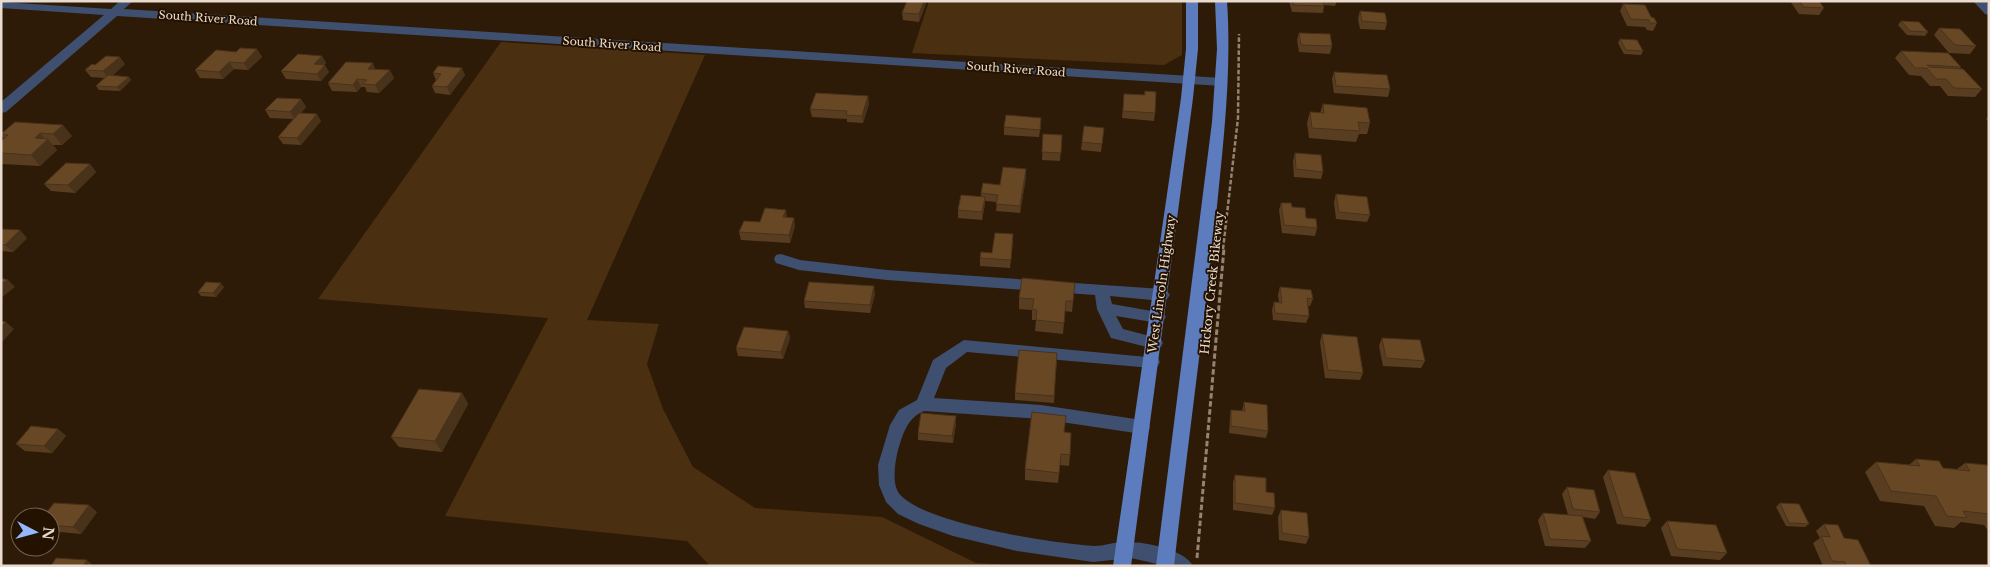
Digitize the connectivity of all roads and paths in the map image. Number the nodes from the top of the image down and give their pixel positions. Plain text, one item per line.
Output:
1 (127, 1) edge
2 (1192, 1) edge
3 (1221, 1) edge
4 (1979, 1) edge
5 (1, 5) edge
6 (115, 12) junction
7 (1989, 12) edge
8 (1238, 29) dead end
9 (1189, 80) junction
10 (1222, 82) junction
11 (1, 109) edge
12 (782, 259) dead end
13 (1101, 289) junction
14 (1162, 295) junction
15 (1105, 309) junction
16 (1158, 317) junction
17 (1155, 343) junction
18 (1152, 362) junction
19 (923, 404) junction
20 (1142, 427) junction
21 (1123, 558) edge
22 (1166, 560) edge
23 (1184, 566) edge
24 (1197, 566) edge

1 - 6 street
2 - 9 main road, West Lincoln Highway
3 - 10 main road
4 - 7 street
5 - 6 street, South River Road
6 - 9 street, South River Road
6 - 11 street
8 - 24 path, Hickory Creek Bikeway
9 - 10 street, South River Road
9 - 14 main road, West Lincoln Highway
10 - 22 main road
12 - 13 street
13 - 14 street
13 - 15 street
14 - 16 main road, West Lincoln Highway
15 - 16 street
15 - 17 street
16 - 17 main road, West Lincoln Highway
17 - 18 main road, West Lincoln Highway
18 - 19 street
18 - 20 main road, West Lincoln Highway
19 - 20 street
19 - 21 street
20 - 21 main road, West Lincoln Highway
21 - 22 street
22 - 23 street

